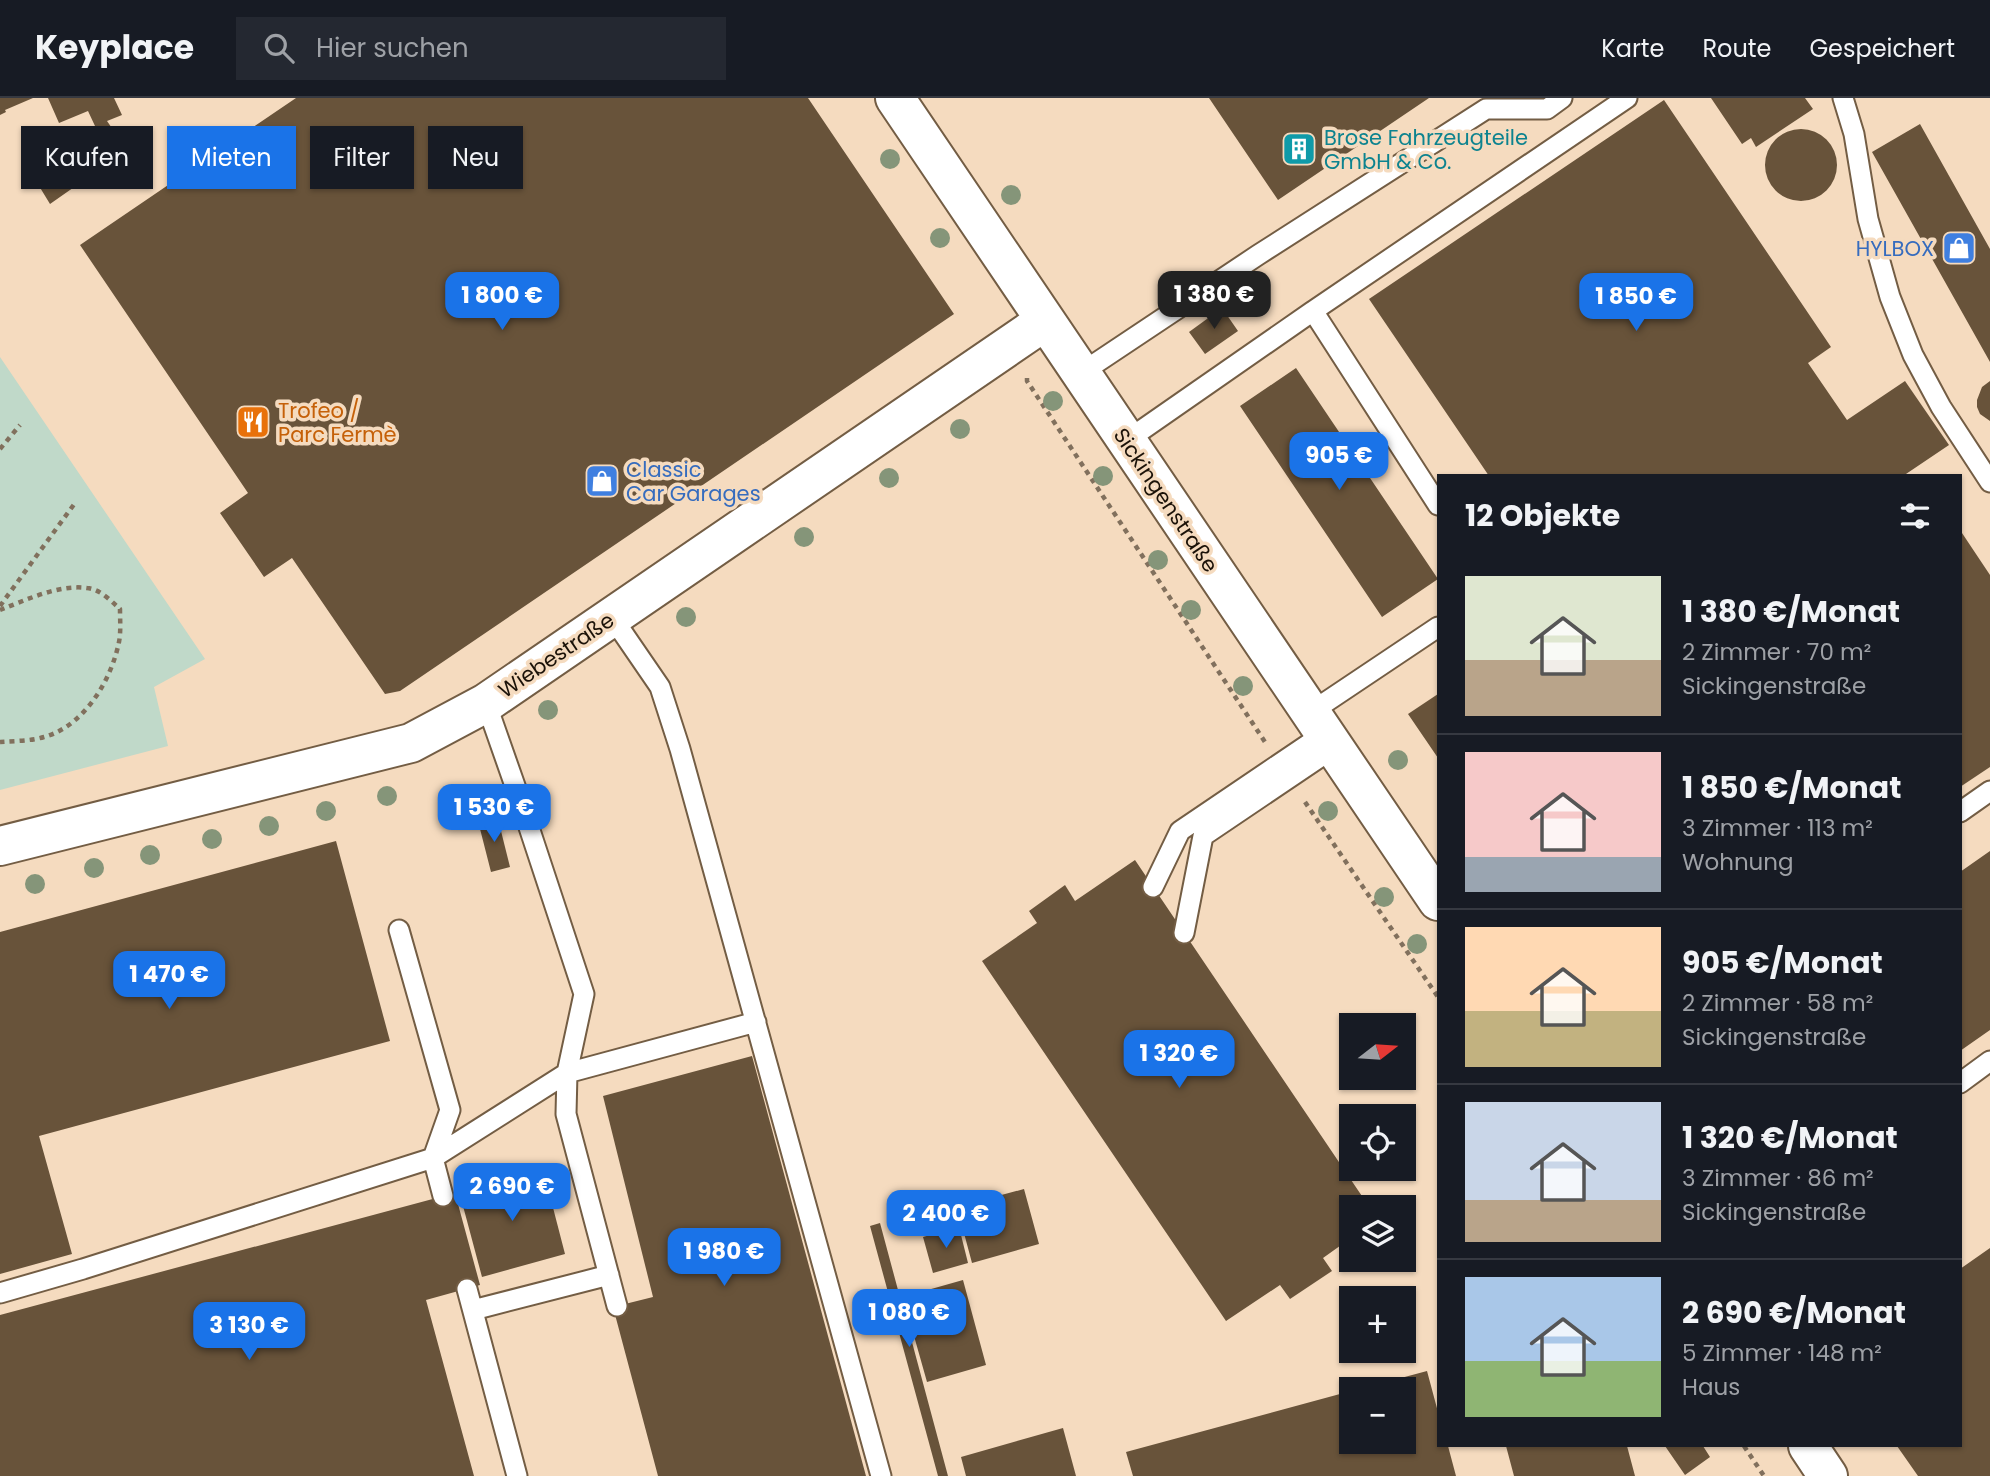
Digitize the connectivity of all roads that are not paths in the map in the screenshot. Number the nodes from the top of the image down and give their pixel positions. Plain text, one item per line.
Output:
1 (895, 98) edge
2 (1562, 98) edge
3 (1627, 98) edge
4 (1843, 98) edge
5 (1313, 312) junction
6 (1045, 321) junction
7 (1081, 373) junction
8 (1126, 441) junction
9 (1990, 482) edge
10 (1437, 503) edge
11 (612, 617) junction
12 (1437, 628) edge
13 (486, 703) junction
14 (1323, 731) junction
15 (1284, 771) junction
16 (1990, 791) edge
17 (1962, 811) edge
18 (0, 846) edge
19 (1153, 887) dead end
20 (1437, 900) edge
21 (399, 930) dead end
22 (1184, 933) dead end
23 (755, 1022) junction
24 (1990, 1061) edge
25 (567, 1073) junction
26 (1962, 1082) edge
27 (433, 1158) junction
28 (443, 1196) dead end
29 (609, 1275) junction
30 (467, 1289) dead end
31 (0, 1293) edge
32 (617, 1306) dead end
33 (473, 1310) junction
34 (1809, 1447) edge
35 (517, 1476) edge
36 (881, 1476) edge
37 (1828, 1476) edge

1 - 6 street, Sickingenstraße
2 - 7 lane
3 - 5 lane
4 - 9 lane
5 - 8 lane
5 - 10 lane
6 - 7 street, Sickingenstraße
6 - 11 street, Wiebestraße
7 - 8 street, Sickingenstraße
8 - 14 street, Sickingenstraße
11 - 13 street, Wiebestraße
11 - 23 lane
12 - 14 lane
13 - 18 street, Wiebestraße
13 - 25 lane
14 - 15 lane
14 - 20 street, Sickingenstraße
15 - 19 lane
15 - 22 lane
16 - 17 lane
21 - 27 lane
23 - 25 lane
23 - 36 lane
24 - 26 lane
25 - 27 lane
25 - 29 lane
27 - 28 lane
27 - 31 lane
29 - 32 lane
29 - 33 lane
30 - 33 lane
33 - 35 lane
34 - 37 street

